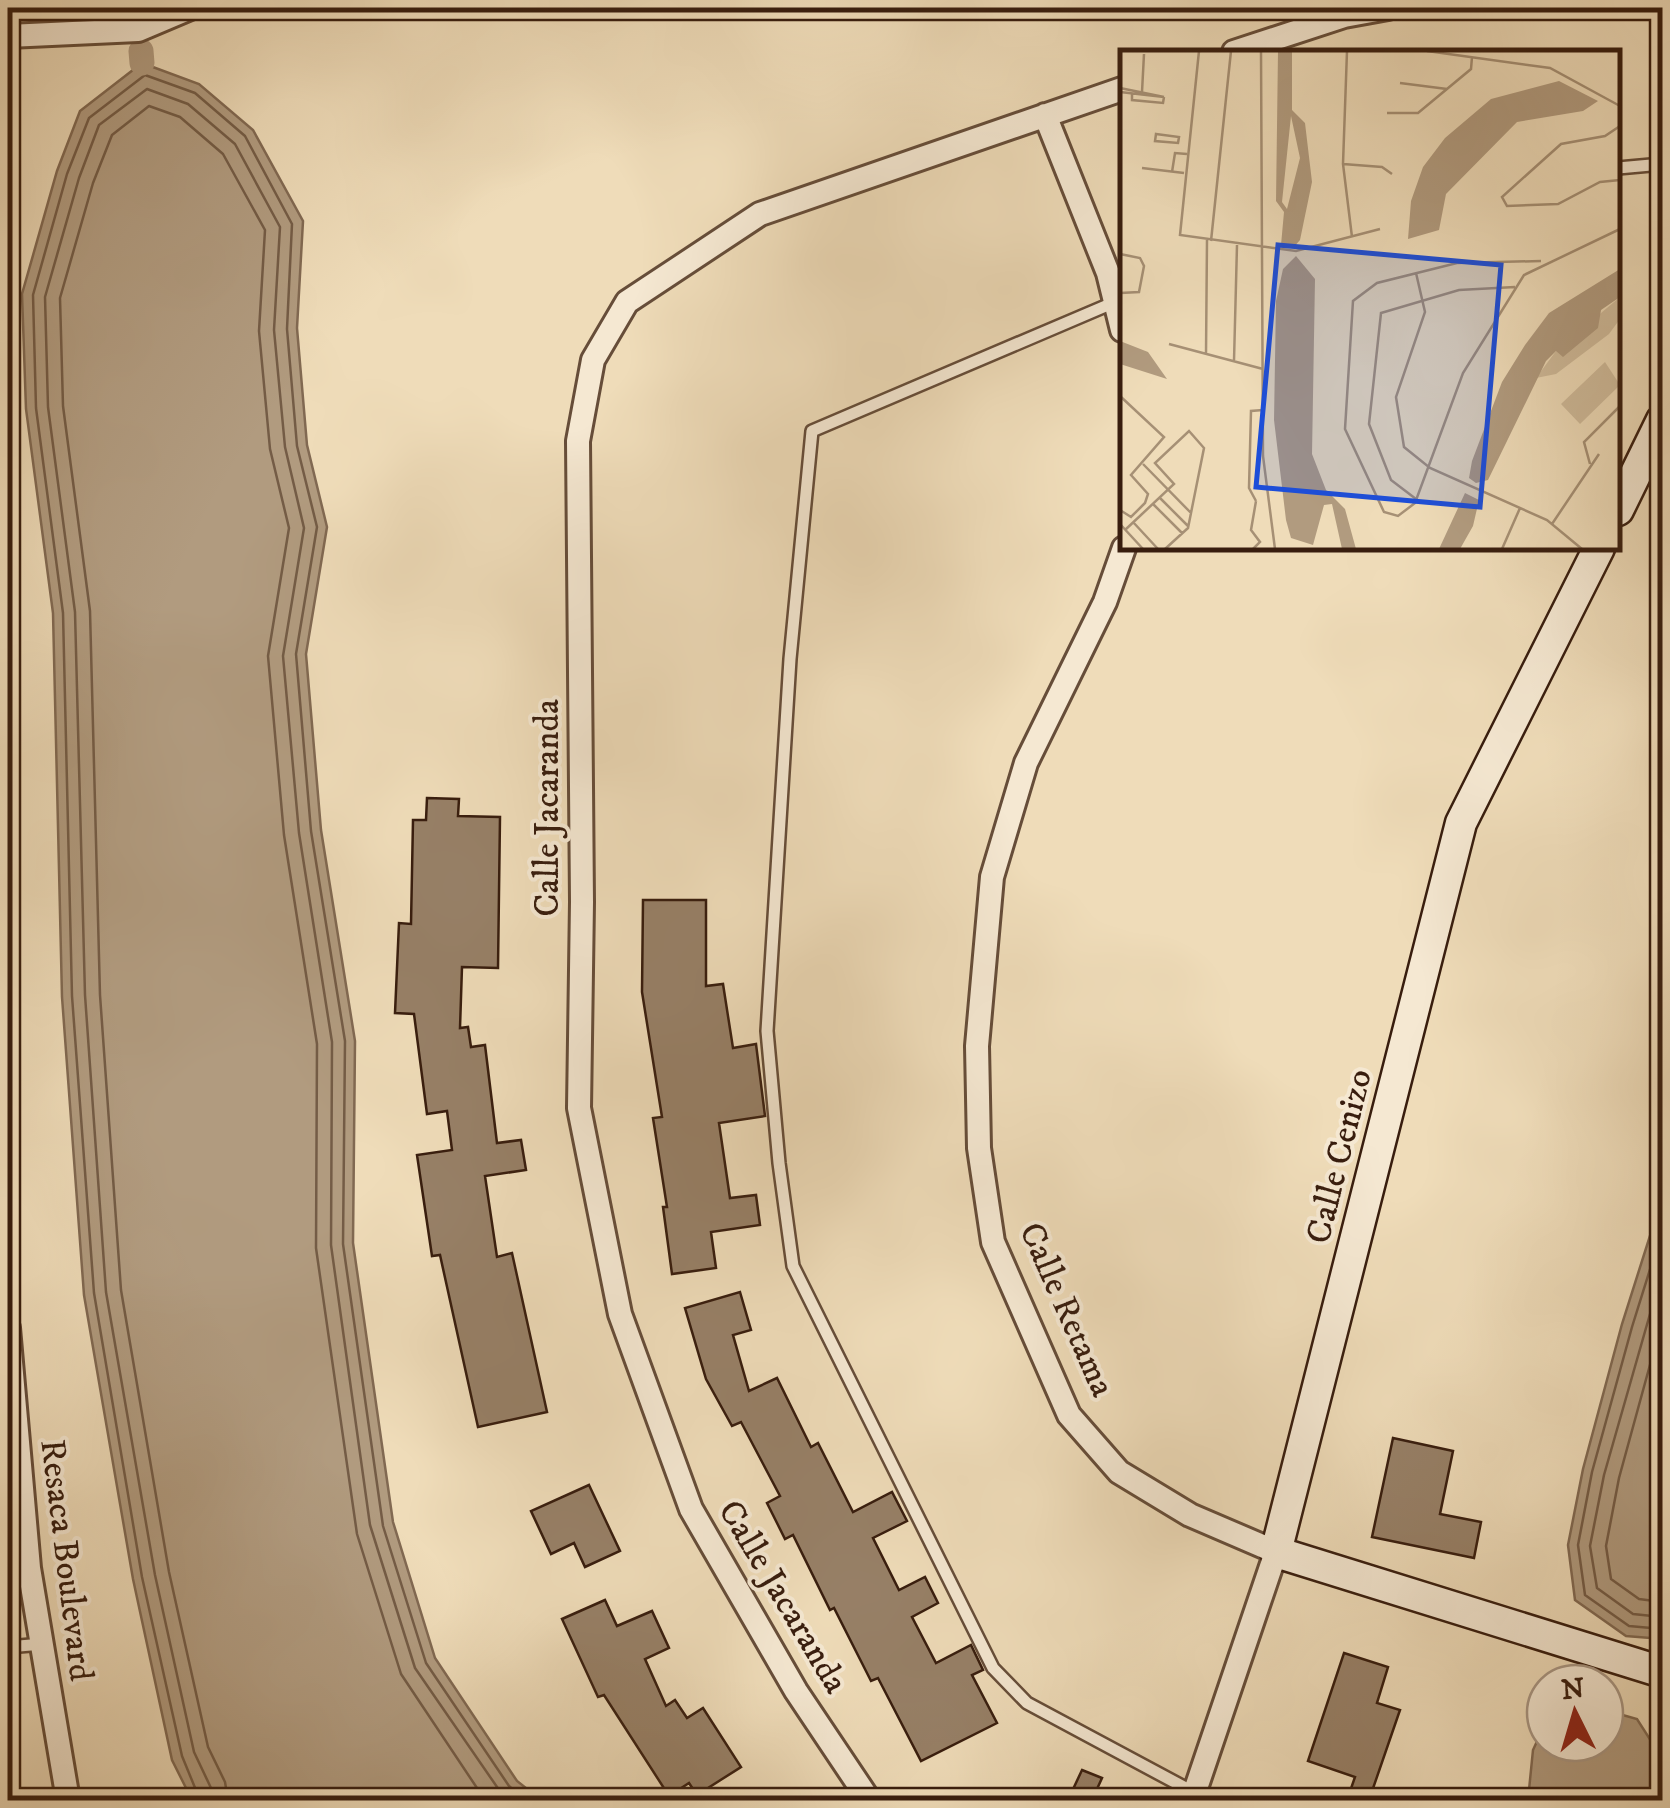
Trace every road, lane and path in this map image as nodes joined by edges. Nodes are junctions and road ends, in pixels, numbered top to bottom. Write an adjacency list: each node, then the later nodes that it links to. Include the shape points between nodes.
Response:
1 (190, 8): 3 (street, via 138,30)
2 (1388, 8): 4 (street)
3 (8, 36)
4 (1240, 50)
5 (1120, 91): 6 (street, Calle Jacaranda)
6 (1045, 115): 9 (street); 22 (street, Calle Jacaranda, via 760,214 627,302 594,360 578,441 579,1108 620,1314 690,1509 796,1691)
7 (1662, 164): 8 (lane)
8 (1620, 168)
9 (1119, 300): 20 (lane, via 812,431 767,1031 793,1266 993,1668 1026,1704)
10 (1662, 420): 11 (street)
11 (1620, 506)
12 (1123, 550): 16 (street, Calle Retama, via 1105,602 1026,762 992,877 977,1046 979,1148 992,1242 1069,1414 1119,1472 1190,1515)
13 (1598, 550): 16 (street, Calle Cenizo, via 1461,822)
14 (8, 1328): 15 (street, Resaca Boulevard)
15 (12, 1420): 17 (street, Resaca Boulevard)
16 (1276, 1552): 19 (street, Calle Retama); 20 (street, Calle Cenizo)
17 (42, 1644): 18 (lane); 21 (street, Resaca Boulevard)
18 (8, 1647)
19 (1662, 1672)
20 (1193, 1797)
21 (68, 1800)
22 (869, 1800)

